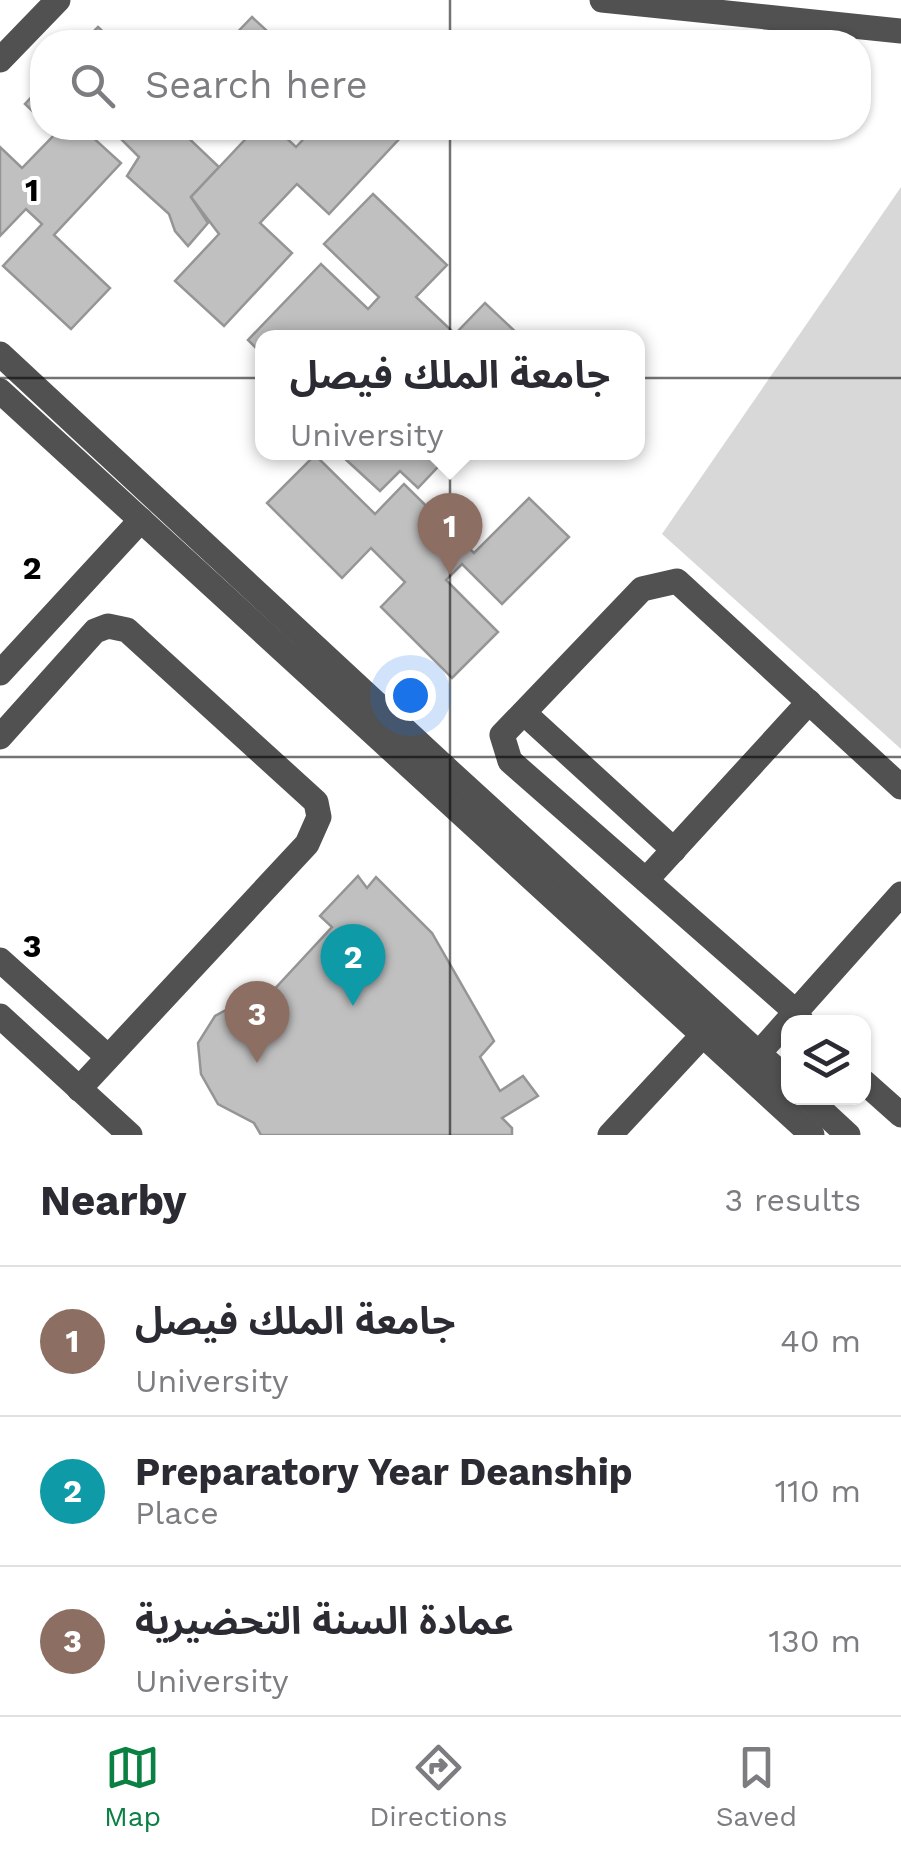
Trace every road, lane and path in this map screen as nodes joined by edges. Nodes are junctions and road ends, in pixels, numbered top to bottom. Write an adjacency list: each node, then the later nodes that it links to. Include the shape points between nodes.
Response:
1 (58, 0): 4 (street)
2 (602, 0): 3 (street)
3 (901, 32)
4 (0, 60)
5 (0, 354): 22 (street)
6 (0, 391): 7 (street)
7 (141, 520): 8 (street); 21 (street)
8 (0, 673)
9 (809, 702): 10 (street, via 677,581 642,589); 12 (street); 13 (street)
10 (524, 713): 13 (street); 14 (street, via 502,735 510,761)
11 (0, 737): 23 (street, via 95,631 108,626 127,630 316,802 320,817 307,844)
12 (901, 787)
13 (674, 850): 14 (street)
14 (646, 880): 17 (street)
15 (901, 894): 18 (street)
16 (0, 960): 23 (street)
17 (797, 1015)
18 (801, 1015)
19 (0, 1016): 25 (street)
20 (781, 1034): 22 (street)
21 (702, 1036): 30 (street); 31 (street)
22 (760, 1053): 24 (street)
23 (108, 1057): 25 (street)
24 (781, 1073)
25 (79, 1088): 29 (street)
26 (871, 1088): 28 (street)
27 (816, 1105): 32 (street)
28 (901, 1116)
29 (130, 1135)
30 (610, 1135)
31 (812, 1135)
32 (848, 1135)

